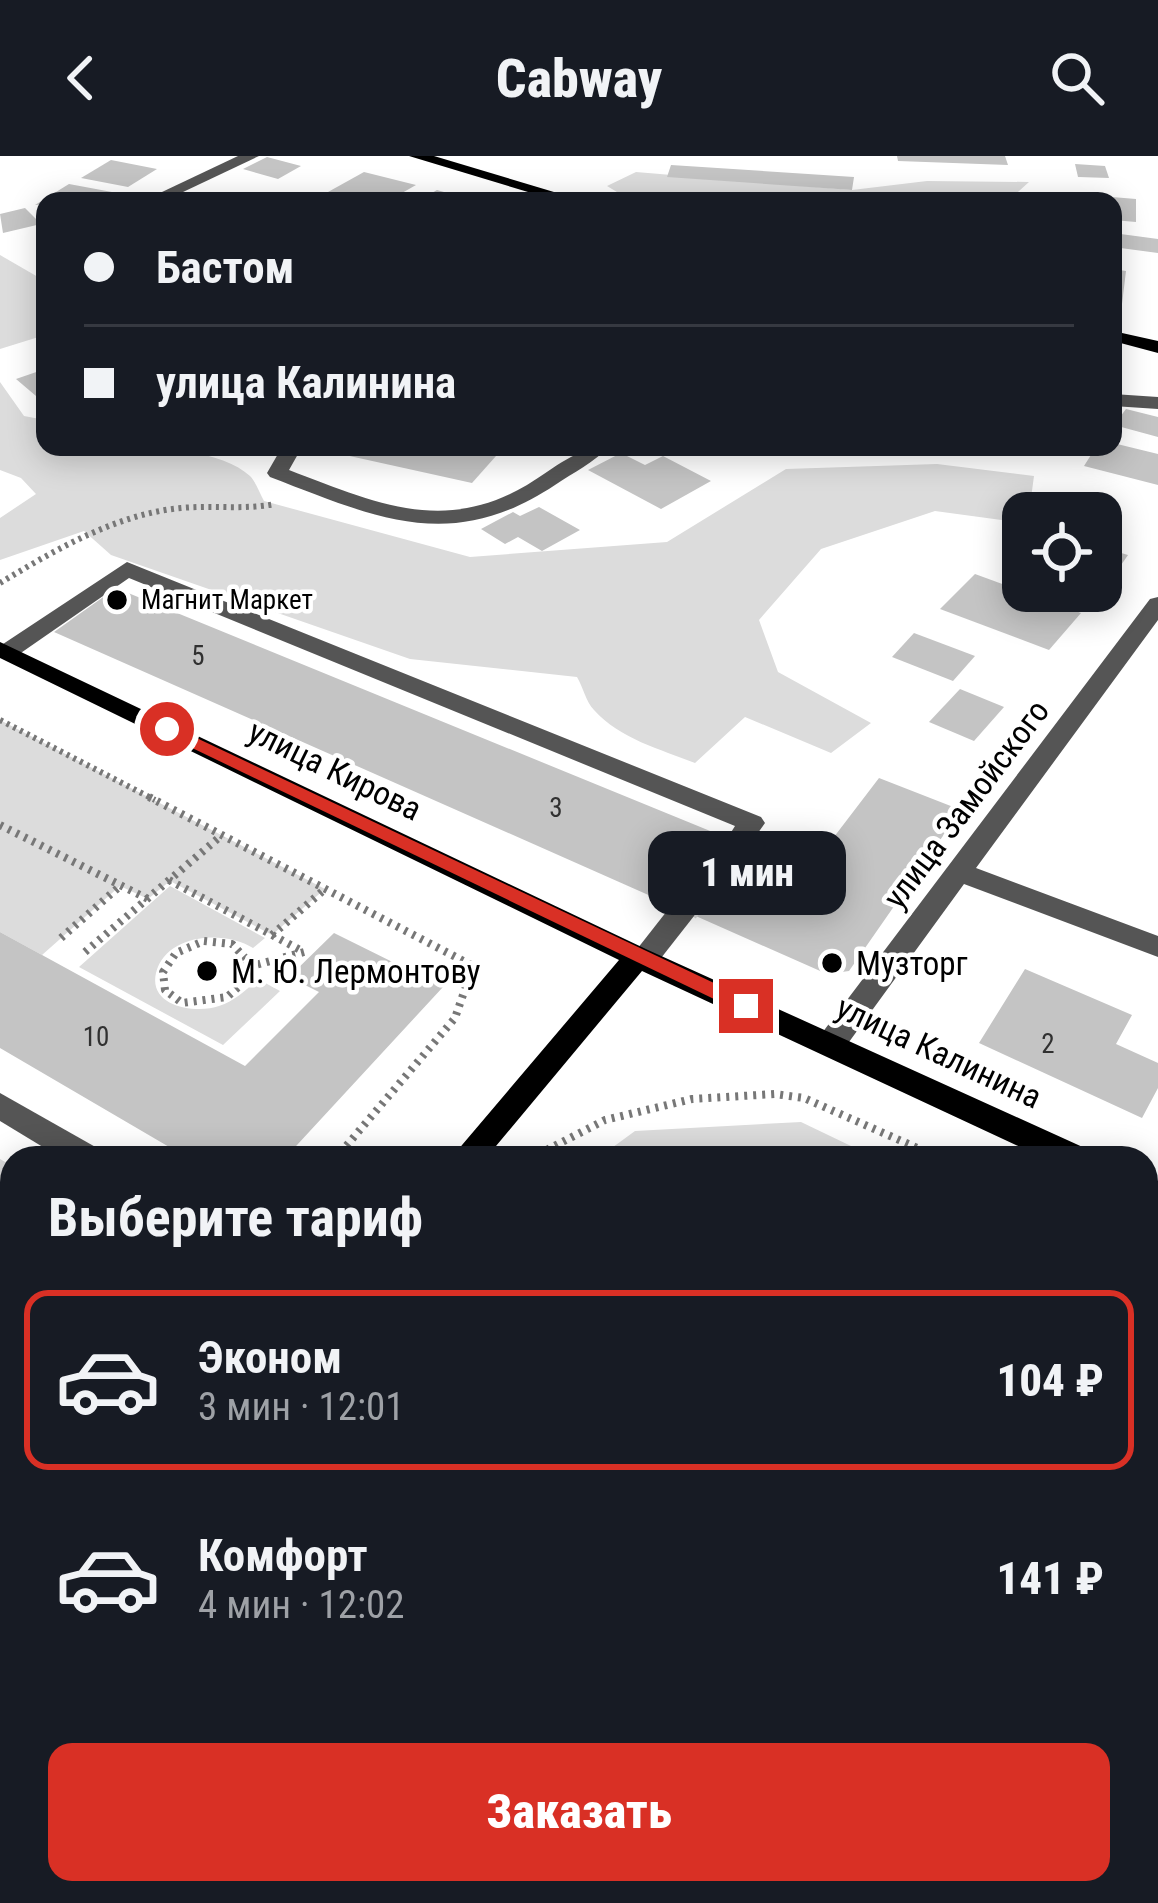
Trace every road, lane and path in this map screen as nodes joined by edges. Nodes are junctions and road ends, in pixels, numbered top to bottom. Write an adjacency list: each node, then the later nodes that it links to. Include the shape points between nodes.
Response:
1 (250, 156): 3 (street)
2 (417, 156): 4 (main road)
3 (171, 192)
4 (544, 192)
5 (1122, 338): 6 (main road)
6 (1158, 347)
7 (1122, 401): 8 (street)
8 (1158, 403)
9 (287, 456): 11 (street, via 277,473)
10 (584, 456): 11 (street, via 470,518 448,520)
11 (323, 490): 12 (path, via 242,512 177,508 110,526)
12 (0, 583)
13 (1158, 604): 19 (street, улица Замойского)
14 (4, 650): 18 (street, via 127,569 752,823); 29 (main road, улица Кирова)
15 (0, 720): 17 (path)
16 (0, 825): 21 (path)
17 (222, 836): 20 (path); 22 (path)
18 (737, 842)
19 (961, 872): 27 (street); 31 (street, улица Замойского)
20 (169, 880): 23 (path); 25 (path)
21 (120, 886): 23 (path); 26 (path)
22 (325, 889): 25 (path); 34 (path, via 473,966 455,1018)
23 (148, 899): 28 (path)
24 (684, 910): 29 (street)
25 (272, 935): 30 (path, via 304,952)
26 (61, 938)
27 (1158, 947)
28 (85, 952)
29 (641, 958): 31 (main road, улица Калинина); 35 (main road)
30 (248, 967): 30 (path, via 232,944 204,941 176,952 161,981 182,1003 207,1004 236,993)
31 (830, 1045): 38 (main road, улица Калинина)
32 (0, 1106): 33 (street)
33 (68, 1146)
34 (346, 1146)
35 (476, 1146)
36 (554, 1146): 37 (path, via 605,1120 692,1099 775,1094 804,1098)
37 (913, 1146)
38 (1050, 1146)

